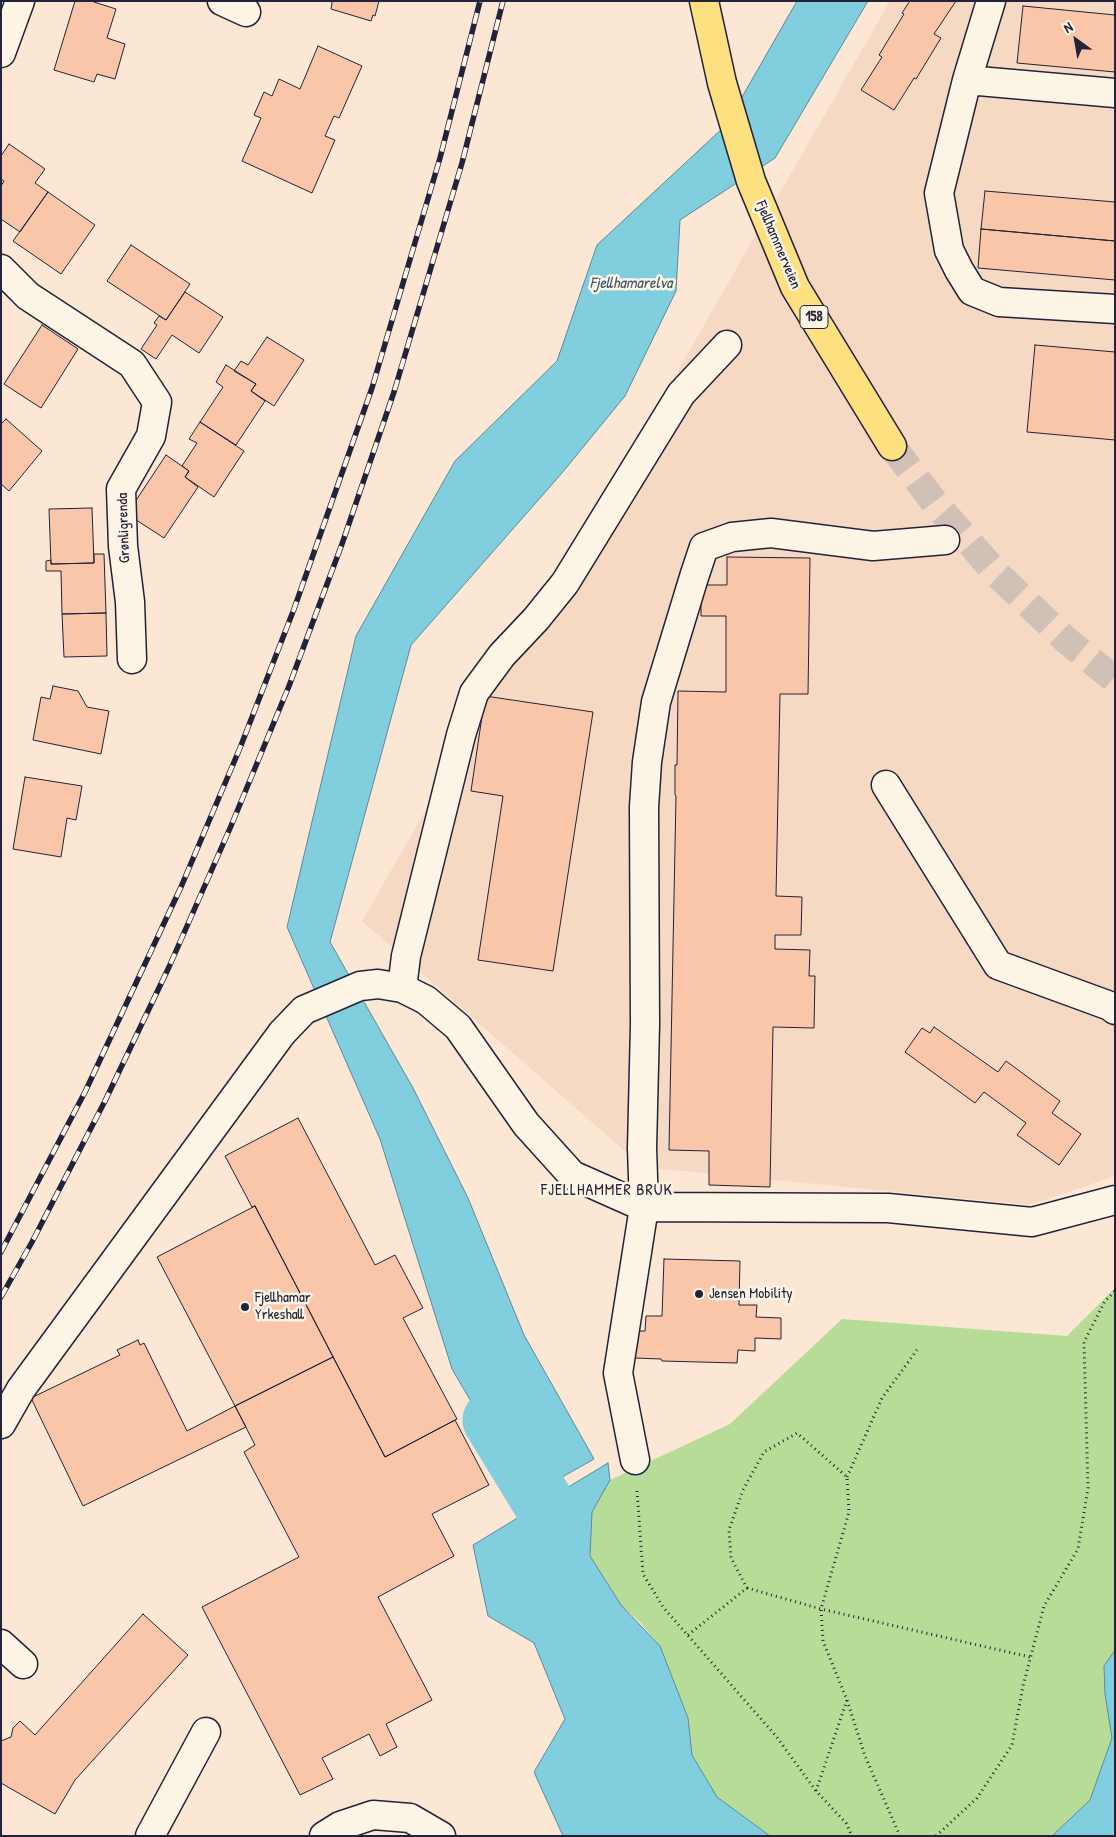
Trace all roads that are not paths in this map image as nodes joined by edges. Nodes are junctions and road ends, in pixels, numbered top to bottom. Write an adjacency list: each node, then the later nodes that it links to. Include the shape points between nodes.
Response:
1 (20, 1): 6 (street)
2 (222, 1): 5 (street)
3 (704, 1): 12 (main road, Fjellhammerveien / 158, via 722,83 751,181 795,286)
4 (991, 1): 7 (street)
5 (246, 12)
6 (1, 52)
7 (967, 80): 8 (street); 10 (street, via 939,193 949,250 972,292 999,302)
8 (1115, 93)
9 (1, 269): 14 (street, Grønligrenda, via 28,296 132,364 157,402 151,436 121,489)
10 (1115, 309)
11 (727, 345): 16 (street, via 681,394 565,583 502,655 474,693 406,956)
12 (892, 446)
13 (945, 540): 19 (street, via 873,546 770,533 732,537 704,547 656,702 646,762)
14 (132, 659)
15 (886, 785): 17 (street, via 998,965)
16 (402, 988): 19 (street, via 426,1000 458,1027 526,1124 572,1176); 20 (street, via 378,984 360,986 304,1010 282,1033 22,1389)
17 (1115, 1010)
18 (1115, 1200): 19 (street, via 1032,1222 888,1208)
19 (644, 1207): 21 (street, via 618,1373)
20 (1, 1424)
21 (635, 1460)
22 (1, 1644): 23 (street)
23 (23, 1664)
24 (206, 1732): 25 (street)
25 (150, 1836)
26 (324, 1836): 27 (street, via 340,1826 373,1814 410,1818)
27 (441, 1836)

